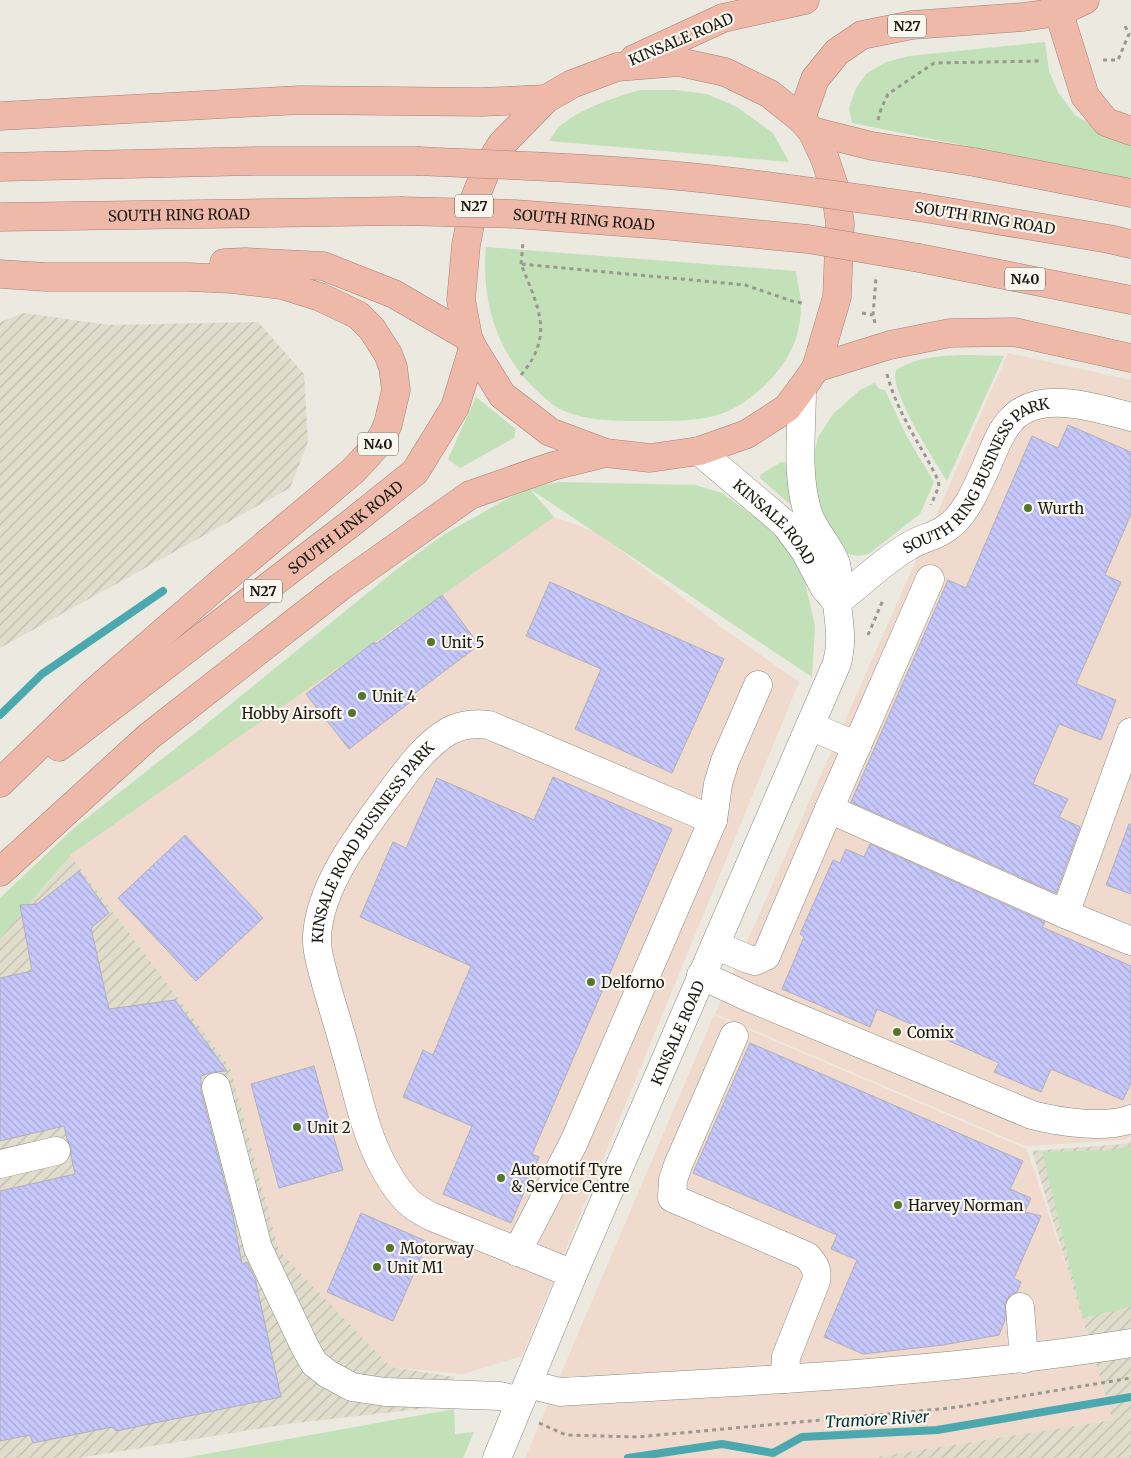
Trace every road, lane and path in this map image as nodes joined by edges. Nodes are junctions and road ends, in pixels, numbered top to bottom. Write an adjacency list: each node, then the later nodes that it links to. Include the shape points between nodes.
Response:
1 (760, 0): 5 (street)
2 (805, 0): 5 (highway, KINSALE ROAD / N27)
3 (1085, 0): 4 (highway, N27)
4 (1057, 6): 12 (highway, N27, via 1023,17 912,25 862,35 836,52 815,79); 14 (highway, via 1085,96 1106,122)
5 (723, 18): 9 (highway, KINSALE ROAD / N27)
6 (1125, 26): 7 (path, via 1128,34 1118,60)
7 (1101, 60)
8 (1040, 61): 13 (path, via 934,63 888,94)
9 (617, 67): 10 (highway, N27); 12 (highway, N27, via 680,62 725,72 770,94)
10 (546, 98): 11 (highway, via 482,102 300,100); 24 (highway, N27, via 501,145 475,198 466,245 461,300)
11 (0, 116)
12 (806, 125): 16 (highway, via 872,146); 28 (highway, N27, via 825,159 835,189 840,223 837,297)
13 (877, 126)
14 (1131, 132)
15 (0, 167): 18 (highway, SOUTH RING ROAD, bridge, via 417,161 555,167 805,190)
16 (1131, 193)
17 (0, 217): 20 (highway, SOUTH RING ROAD / N40, bridge, via 400,211 515,214 808,239)
18 (1131, 244)
19 (0, 273): 24 (highway, via 245,262 323,266 394,294); 39 (highway, N40, via 46,277 188,277 282,285 320,297 358,316 372,329 388,354 396,390 384,433 353,471 93,693)
20 (1131, 300)
21 (802, 303): 26 (path, via 745,285 521,264 541,321 538,346)
22 (873, 310): 23 (path, via 873,315)
23 (862, 313)
24 (471, 342): 31 (highway, N27, via 502,395 510,402 550,432); 40 (highway, SOUTH LINK ROAD / N27, via 456,407 415,472)
25 (1131, 358): 28 (highway, via 1014,332 950,333 890,346)
26 (526, 369)
27 (887, 374): 32 (path, via 900,408 939,486)
28 (809, 378): 30 (highway, N27, via 787,408 748,434); 34 (street, KINSALE ROAD, via 802,482 810,517 837,565)
29 (1131, 417): 32 (street, SOUTH RING BUSINESS PARK, via 1059,403 1032,405 1020,410 1007,426 957,519 947,529)
30 (699, 451): 31 (highway, N27, via 650,458); 34 (street, KINSALE ROAD, via 785,524)
31 (606, 453): 43 (highway, N27, via 554,466 470,495 340,587 148,737)
32 (909, 545): 34 (street, SOUTH RING BUSINESS PARK)
33 (930, 579): 38 (street)
34 (837, 602): 36 (street, KINSALE ROAD, via 841,648)
35 (758, 685): 42 (street, via 724,761)
36 (810, 726): 38 (street); 46 (street, KINSALE ROAD)
37 (1131, 732): 44 (street)
38 (857, 746): 41 (street)
39 (0, 783)
40 (0, 792)
41 (829, 809): 44 (street); 46 (street, via 766,956 755,961)
42 (713, 820): 53 (street, via 574,1142); 53 (street, KINSALE ROAD BUSINESS PARK, via 489,725 465,724 436,740 407,770 359,835 331,885 319,920 318,951 361,1108 382,1164 410,1203 430,1216)
43 (0, 872)
44 (1065, 914): 45 (street)
45 (1131, 941)
46 (715, 944): 47 (street, KINSALE ROAD)
47 (701, 975): 50 (street, via 748,998 1032,1115 1110,1124); 54 (street, KINSALE ROAD)
48 (734, 1036): 59 (street, via 678,1165 672,1198 807,1256 815,1264 816,1281 786,1357)
49 (216, 1087): 60 (street, via 258,1248 314,1363 352,1387 385,1392 500,1396)
50 (1131, 1119)
51 (56, 1151): 52 (street)
52 (0, 1164)
53 (517, 1252): 54 (street, KINSALE ROAD BUSINESS PARK)
54 (573, 1274): 60 (street, KINSALE ROAD)
55 (1020, 1307): 57 (street)
56 (1131, 1343): 57 (street)
57 (1024, 1359): 59 (street)
58 (1131, 1378): 60 (path, via 951,1408 637,1437 566,1435)
59 (785, 1380): 60 (street, via 560,1392)
60 (525, 1405): 61 (street, KINSALE ROAD)
61 (497, 1458)

